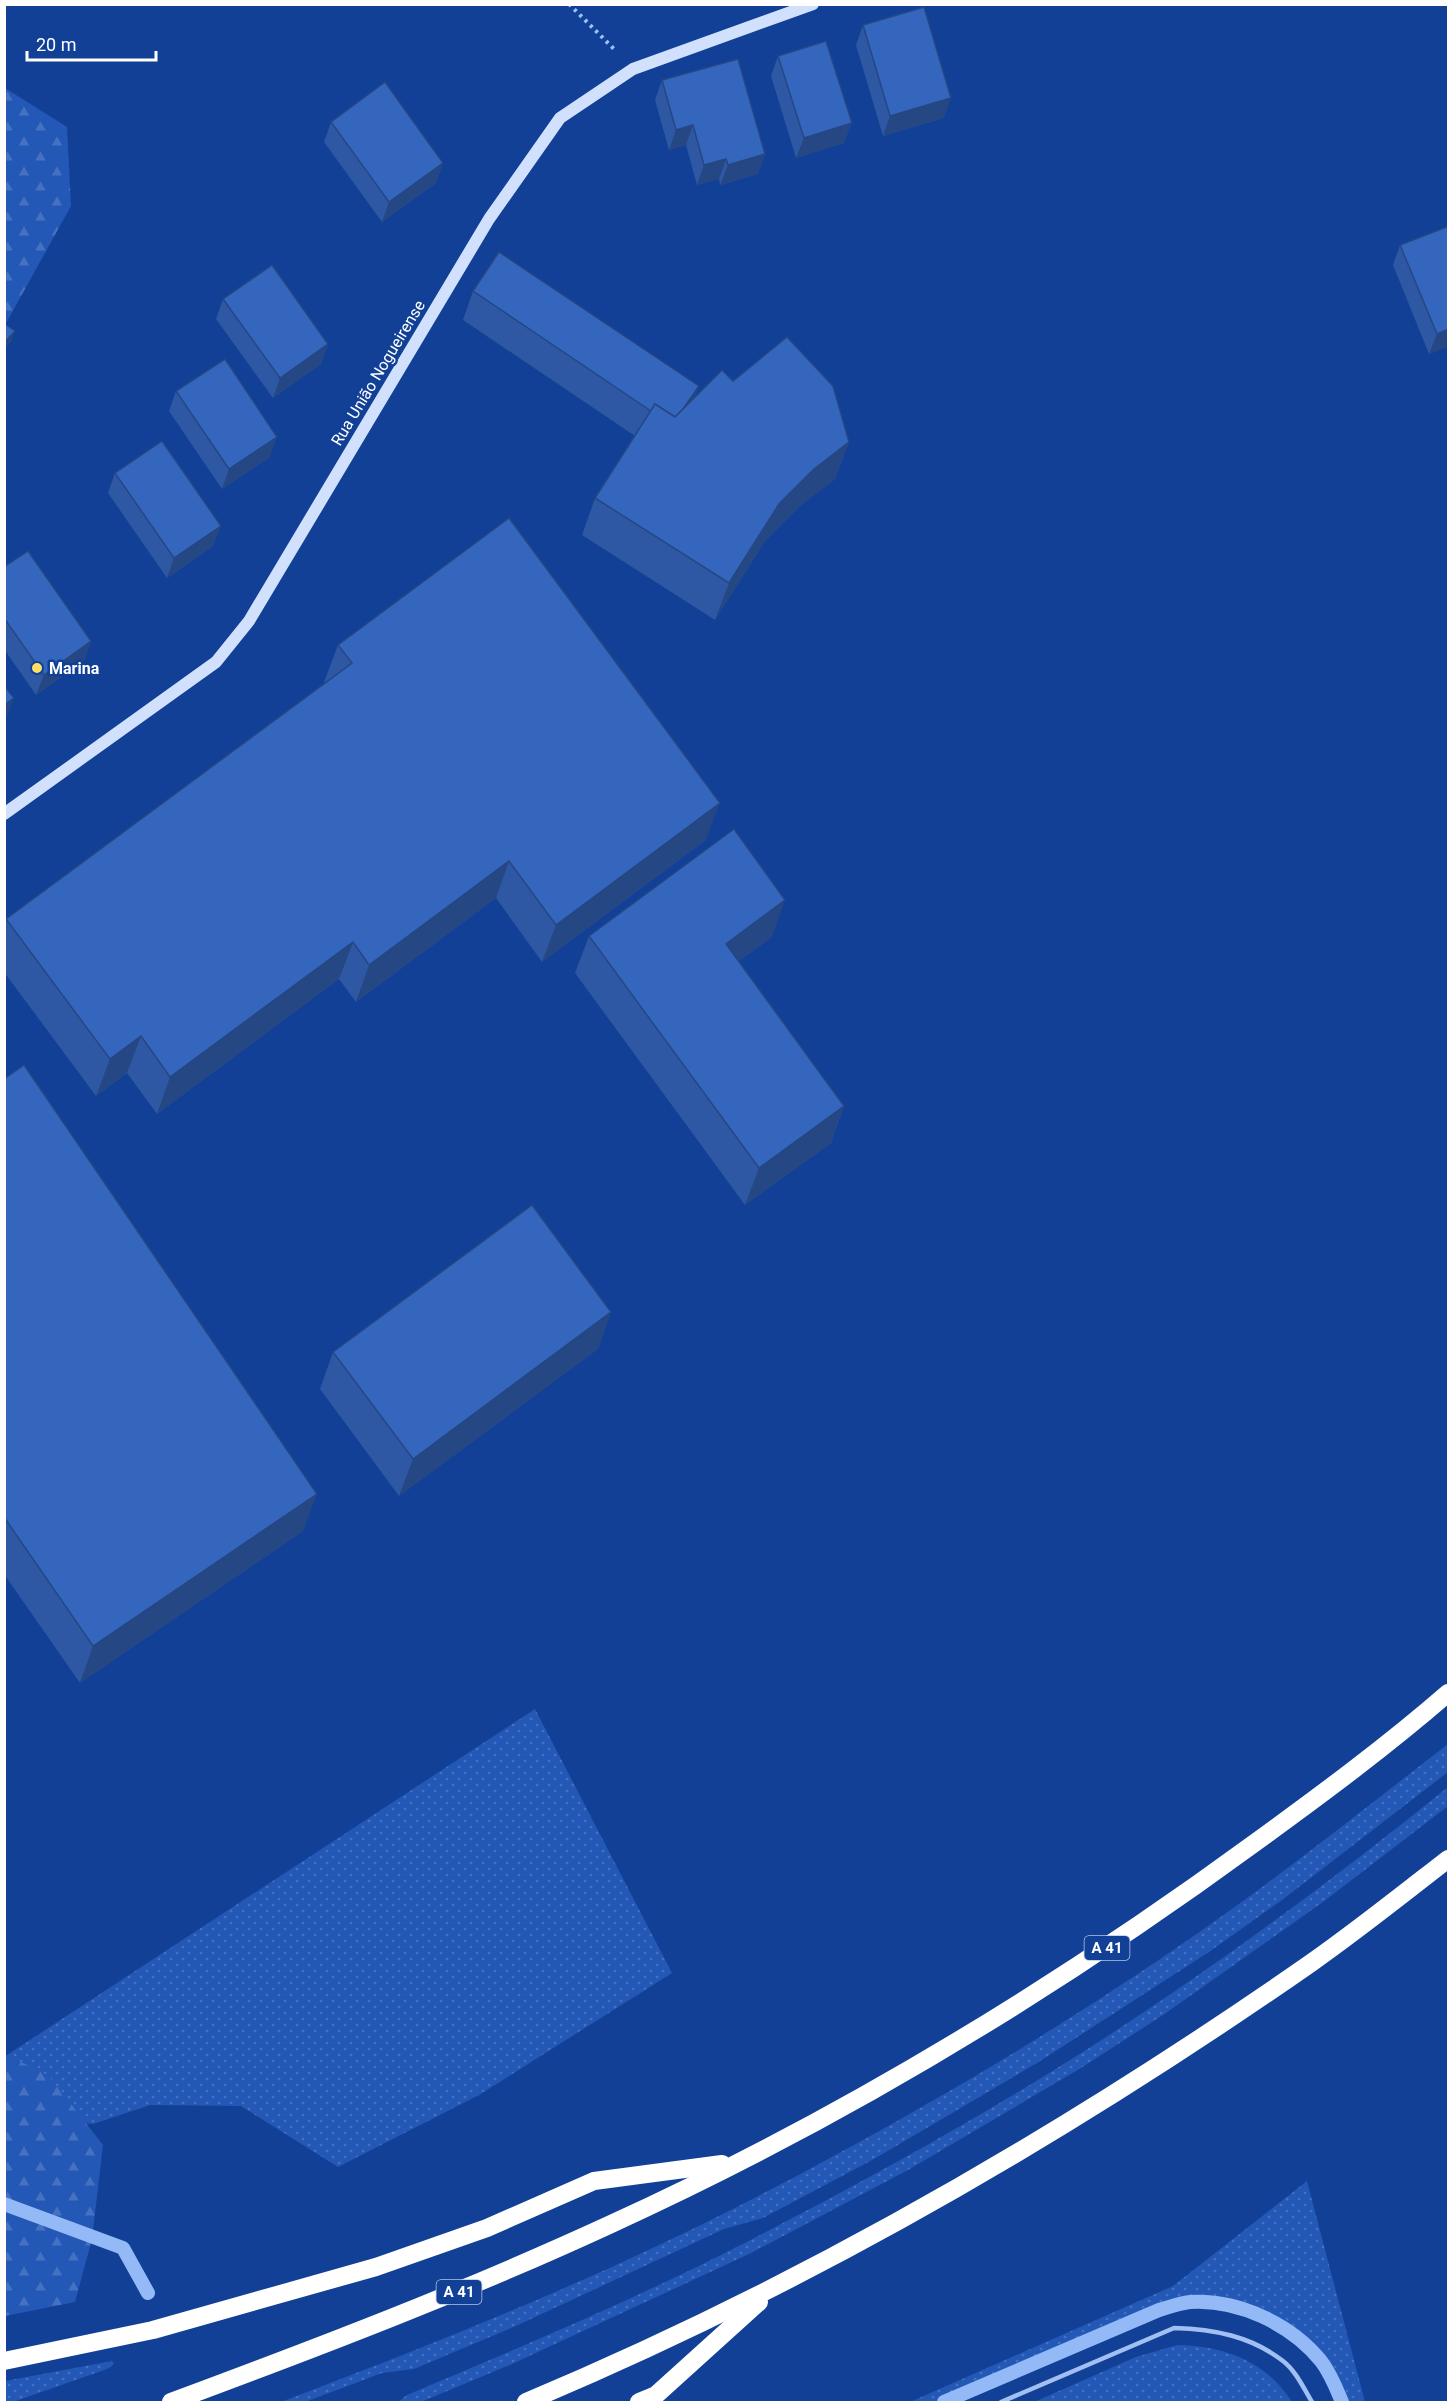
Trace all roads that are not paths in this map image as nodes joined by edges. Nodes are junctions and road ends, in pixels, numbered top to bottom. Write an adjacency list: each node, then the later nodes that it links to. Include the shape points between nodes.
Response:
1 (813, 4): 2 (street, Rua União Nogueirense, via 633,69 560,118 489,219 249,621 216,662)
2 (4, 814)
3 (1449, 1693): 5 (highway, A 41, via 1327,1790 1102,1951 863,2095)
4 (1449, 1859): 6 (highway, via 1313,1962 1066,2125 931,2204)
5 (738, 2162): 7 (highway, via 594,2181 487,2228 376,2267 153,2330); 8 (highway, A 41, via 613,2224 439,2300)
6 (776, 2287): 9 (highway); 10 (highway, via 656,2395)
7 (4, 2361)
8 (171, 2403)
9 (525, 2403)
10 (639, 2403)
11 (1001, 2403): 12 (lane, via 1174,2328 1231,2334 1257,2346 1284,2362 1302,2383)
12 (1312, 2403)

